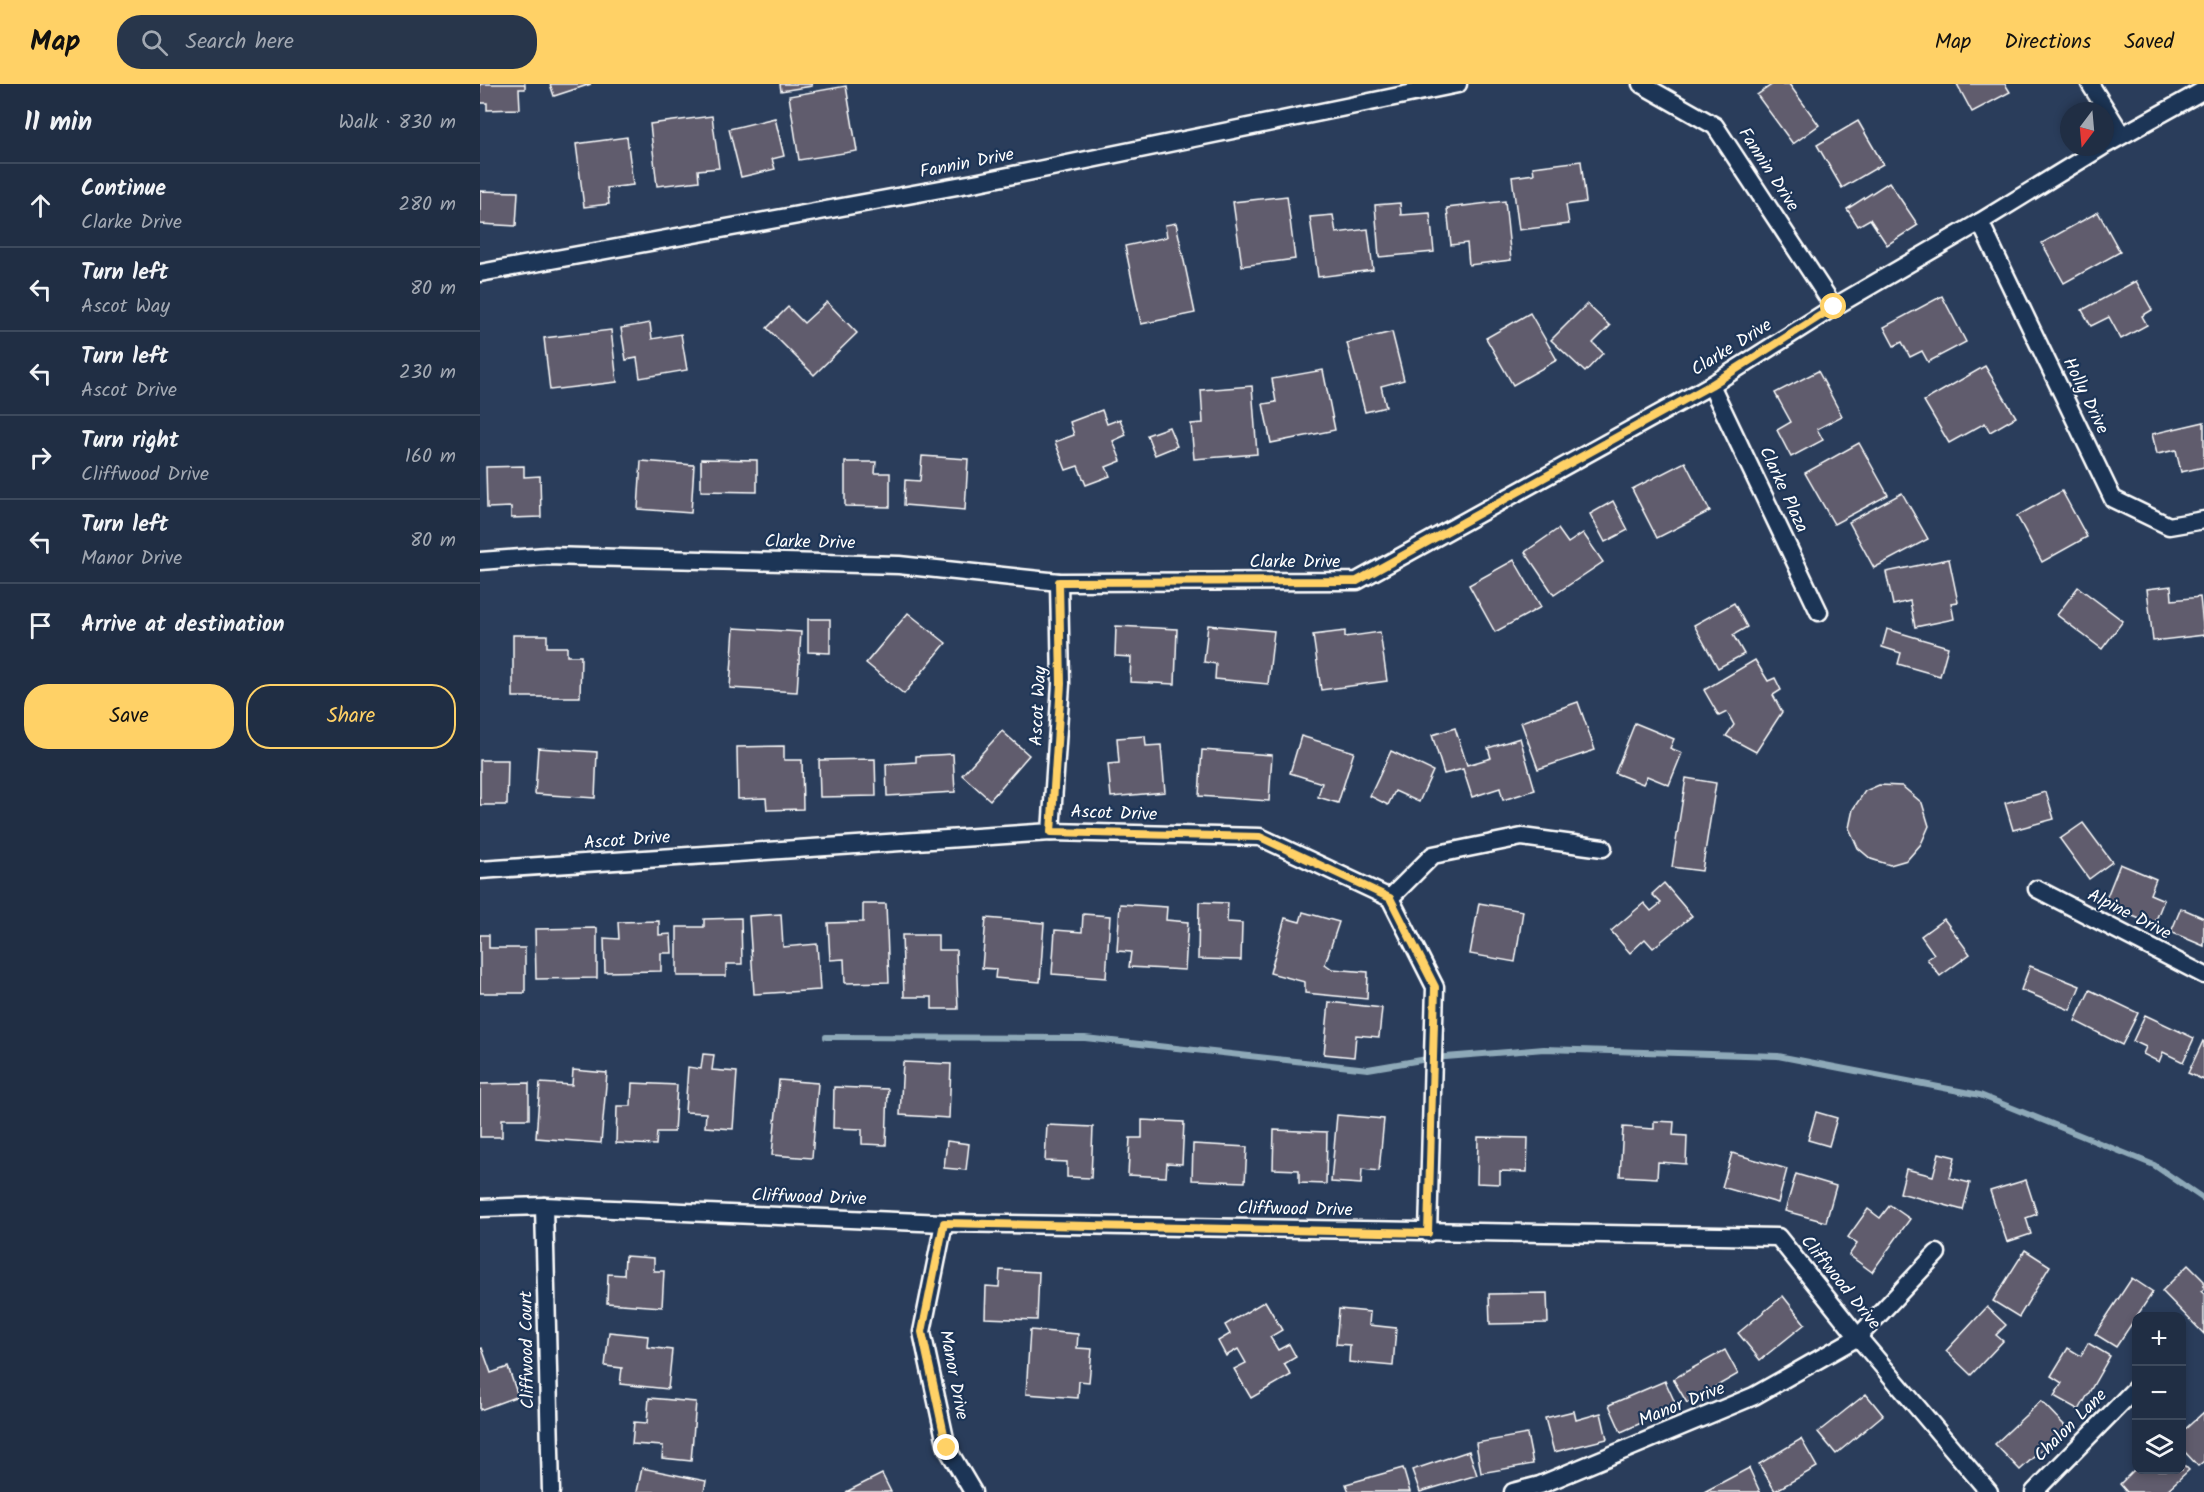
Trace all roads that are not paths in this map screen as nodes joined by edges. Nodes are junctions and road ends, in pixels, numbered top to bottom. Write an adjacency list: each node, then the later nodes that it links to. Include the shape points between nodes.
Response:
1 (1458, 84): 9 (street, Fannin Drive, via 979,182)
2 (1641, 84): 10 (street, Fannin Drive, via 1715,126)
3 (2090, 84): 5 (street)
4 (2204, 90): 5 (street, Clarke Drive)
5 (2122, 135): 6 (street, Clarke Drive)
6 (2114, 140)
7 (2087, 156): 8 (street, Clarke Drive)
8 (1980, 222): 10 (street, Clarke Drive); 12 (street, Holly Drive, via 2113,499 2169,526)
9 (480, 273)
10 (1834, 307): 11 (street, Clarke Drive)
11 (1711, 385): 14 (street, Clarke Drive, via 1357,581); 15 (street, Clarke Plaza)
12 (2204, 520)
13 (480, 561): 14 (street, Clarke Drive, via 546,556 899,565)
14 (1059, 582): 16 (street, Ascot Way, via 1061,684)
15 (1820, 612)
16 (1051, 832): 18 (street, Ascot Drive); 20 (street, Ascot Drive, via 1260,837)
17 (1603, 848): 20 (street, via 1522,837 1433,855)
18 (480, 870)
19 (2037, 889): 21 (street, Alpine Drive)
20 (1390, 898): 25 (street, via 1435,987)
21 (2204, 975)
22 (544, 1206): 23 (street, Cliffwood Drive); 24 (street, Cliffwood Drive); 29 (street, Cliffwood Court)
23 (480, 1208)
24 (944, 1223): 25 (street, Cliffwood Drive); 30 (street, Manor Drive, via 922,1332 947,1448)
25 (1428, 1233): 27 (street, Cliffwood Drive, via 1778,1237)
26 (1937, 1253): 27 (street, Manor Drive)
27 (1858, 1336): 31 (street, Manor Drive, via 1754,1396 1540,1485); 32 (street, Cliffwood Drive)
28 (2132, 1392): 33 (street, Chalon Lane)
29 (551, 1492)
30 (973, 1492)
31 (1513, 1492)
32 (1989, 1492)
33 (2034, 1492)

